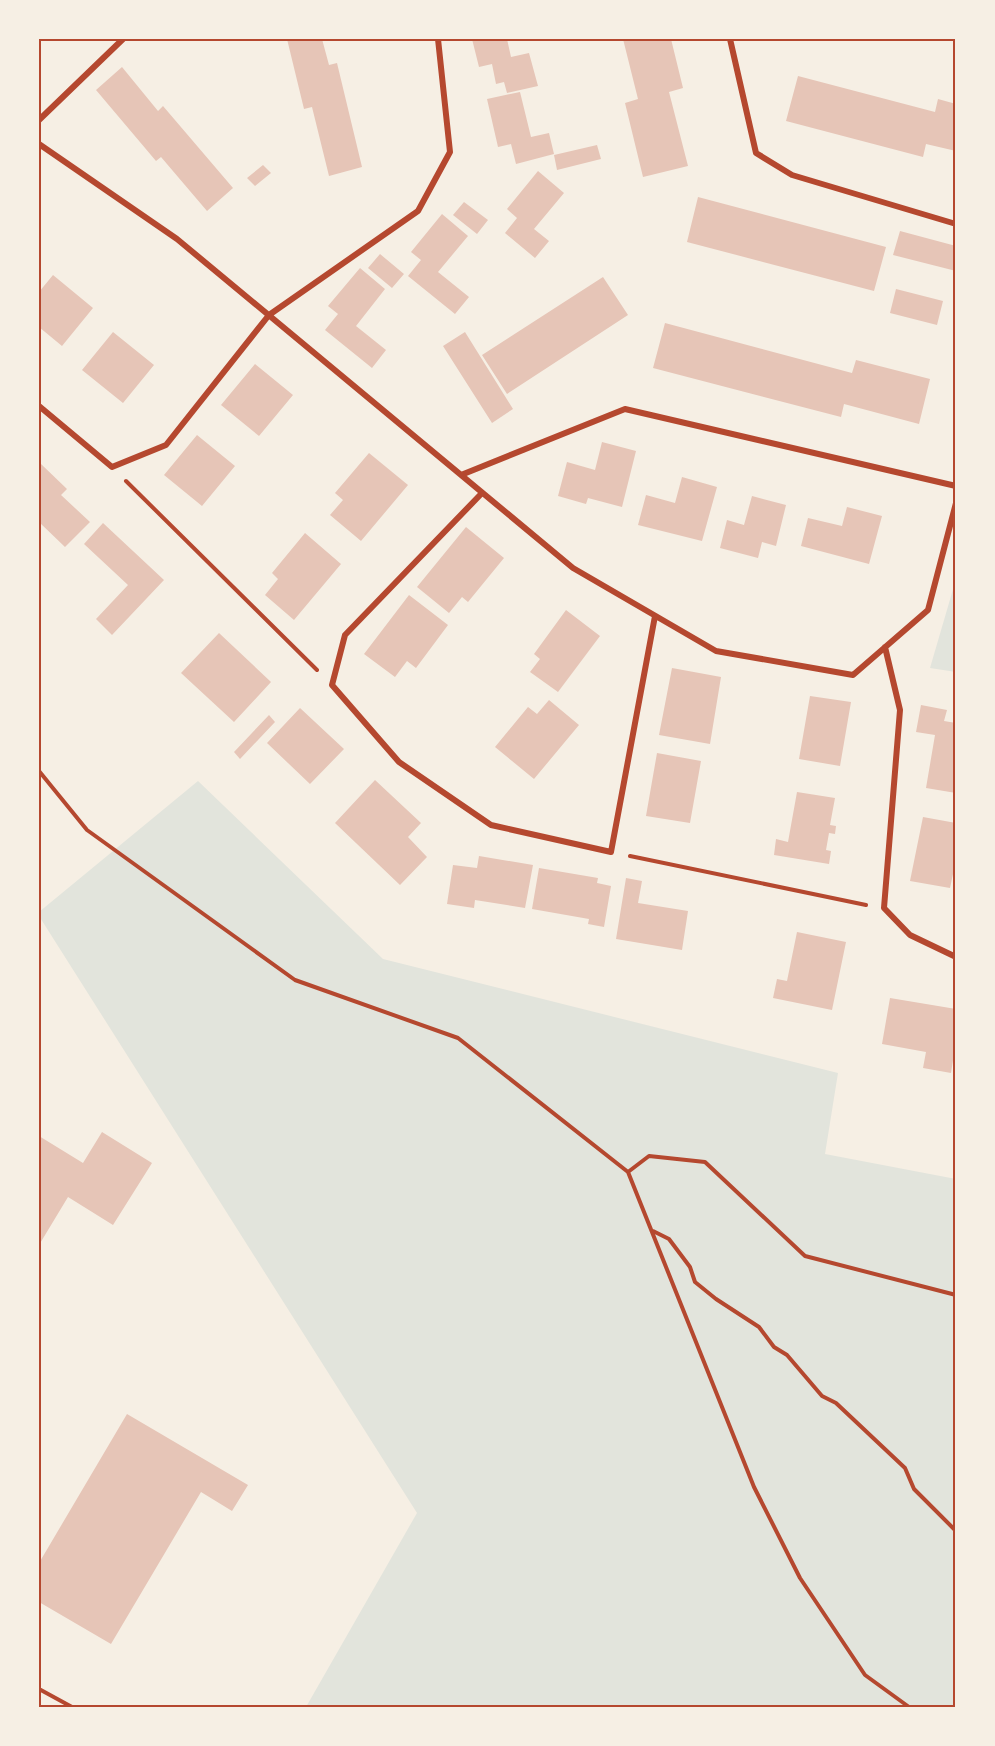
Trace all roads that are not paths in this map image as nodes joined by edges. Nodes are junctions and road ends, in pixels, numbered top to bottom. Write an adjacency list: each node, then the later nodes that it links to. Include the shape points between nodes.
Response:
1 (123, 39): 4 (street)
2 (438, 39): 7 (street, via 450,152 418,211)
3 (730, 39): 6 (street, via 756,153 792,175)
4 (39, 120)
5 (39, 144): 7 (street, via 177,239)
6 (956, 224)
7 (269, 315): 8 (street, via 166,445 112,467); 9 (street)
8 (39, 406)
9 (461, 475): 10 (street, via 625,409); 11 (street)
10 (956, 486)
11 (482, 493): 13 (street, via 573,568); 13 (street, via 345,635 332,685 399,762 491,825 611,852)
12 (956, 503): 14 (street, via 928,610)
13 (655, 616): 14 (street, via 716,651 853,675)
14 (885, 647): 15 (street, via 900,710 884,909 910,935)
15 (956, 957)

